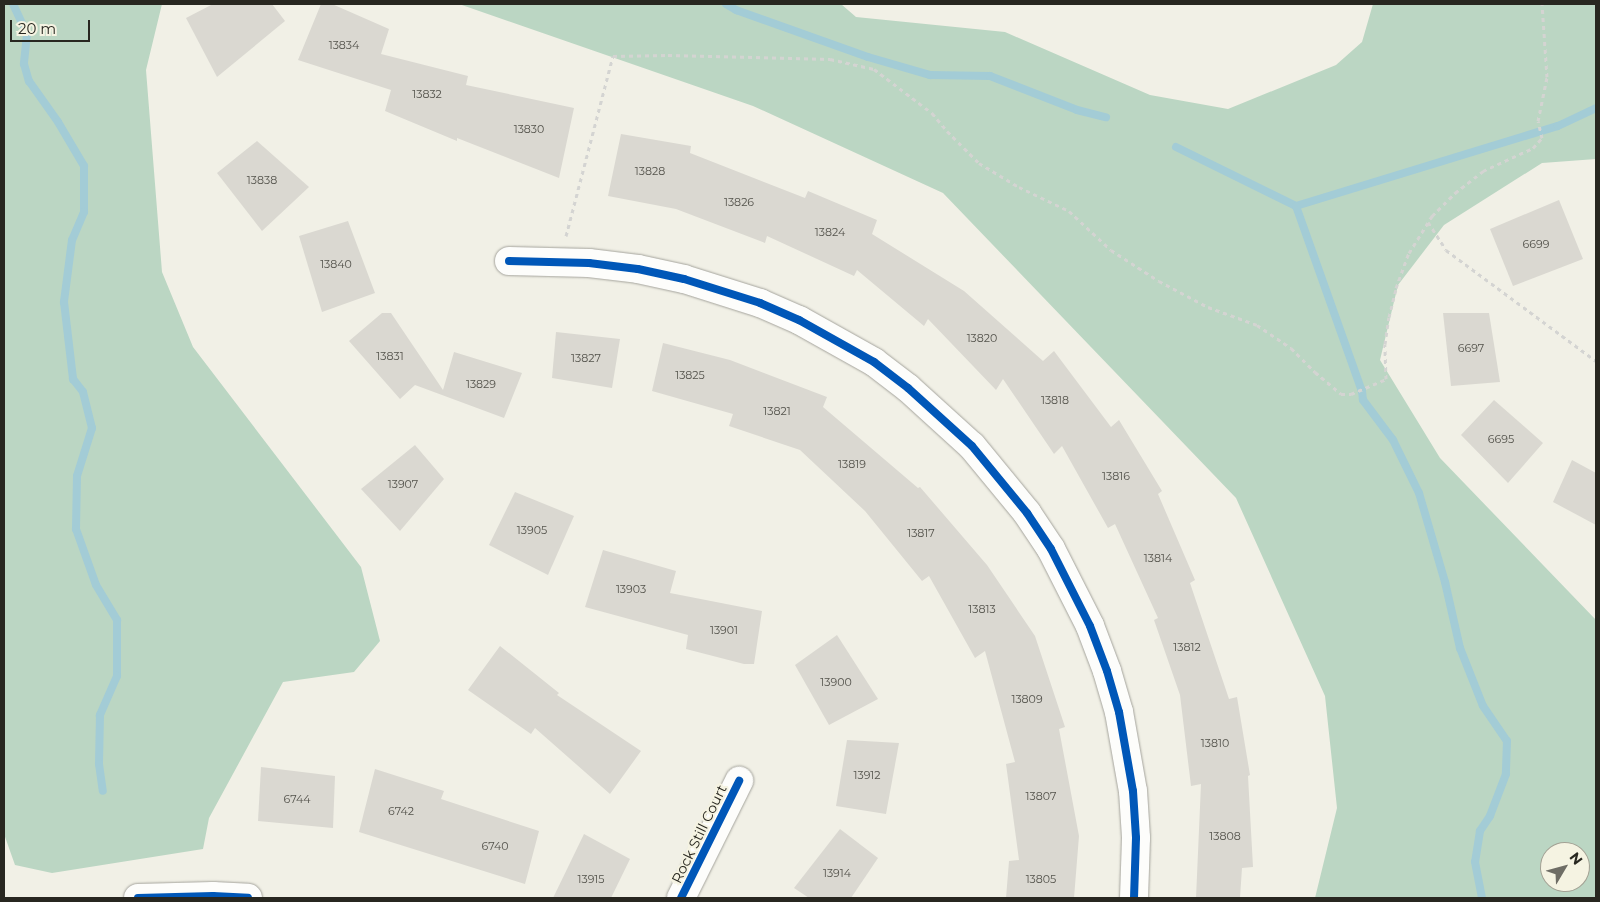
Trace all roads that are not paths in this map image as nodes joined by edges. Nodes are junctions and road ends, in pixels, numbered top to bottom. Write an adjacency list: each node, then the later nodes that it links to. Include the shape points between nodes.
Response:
1 (508, 261): 6 (street, via 638,269 684,278 760,302 874,362 972,446 1027,512 1051,549 1079,602 1106,671 1119,712 1133,791 1136,838)
2 (739, 781): 5 (street, Rock Still Court)
3 (138, 898): 4 (street)
4 (248, 898)
5 (681, 898)
6 (1134, 898)

